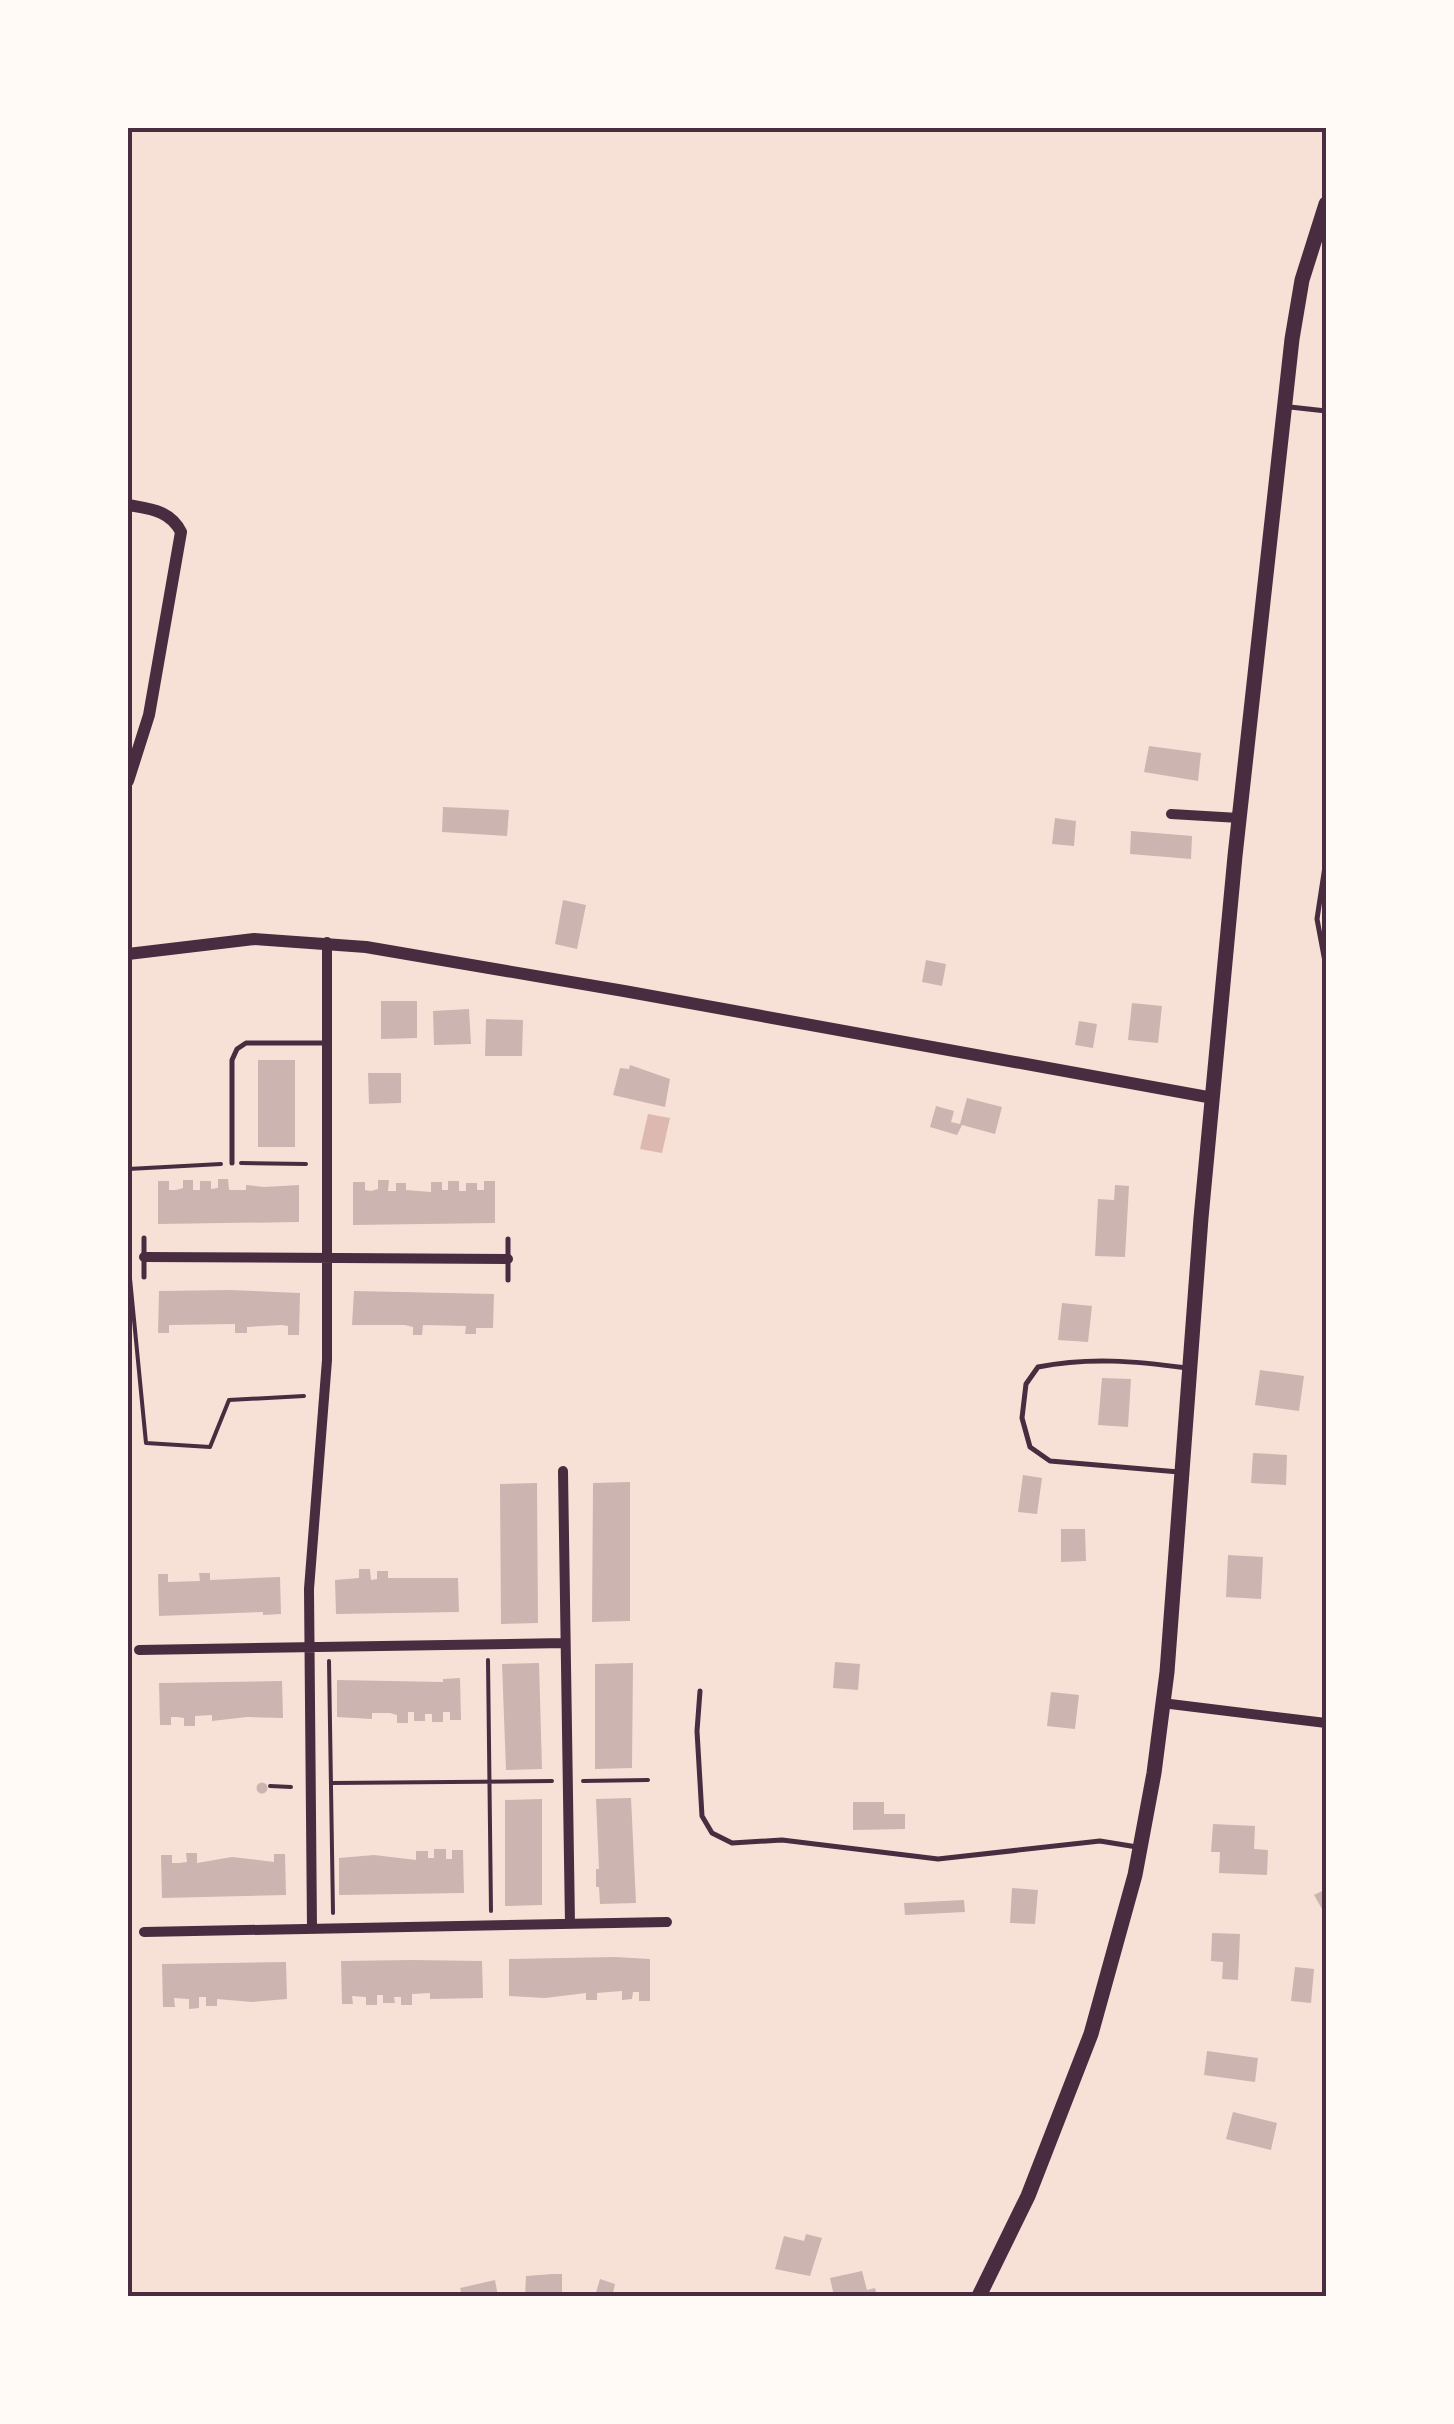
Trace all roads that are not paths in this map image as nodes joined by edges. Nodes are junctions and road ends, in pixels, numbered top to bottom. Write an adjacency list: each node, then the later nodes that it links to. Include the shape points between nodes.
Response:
1 (1326, 204): 2 (main road, via 1302,280)
2 (1286, 407): 3 (lane); 7 (main road)
3 (1326, 411)
4 (128, 504): 5 (street, via 166,514 181,532 149,715)
5 (128, 781)
6 (1171, 814): 7 (street)
7 (1239, 818): 14 (main road)
8 (1326, 860): 9 (lane)
9 (1323, 892): 12 (lane, via 1317,919)
10 (327, 942): 11 (street, via 240,940); 13 (street); 14 (street)
11 (128, 954)
12 (1326, 967)
13 (327, 1043): 15 (lane, via 246,1043 237,1049); 18 (street)
14 (1213, 1098): 23 (main road)
15 (232, 1163)
16 (144, 1238): 19 (lane)
17 (508, 1239): 20 (lane)
18 (328, 1257): 19 (street); 20 (street); 27 (street)
19 (144, 1258): 21 (lane)
20 (508, 1259): 22 (lane)
21 (144, 1277)
22 (508, 1280)
23 (1190, 1368): 25 (main road); 25 (lane, via 1112,1359 1038,1366 1026,1384 1022,1418 1030,1447 1050,1461)
24 (563, 1471): 26 (street)
25 (1182, 1472): 30 (main road)
26 (565, 1643): 27 (street); 34 (street)
27 (309, 1647): 28 (street); 35 (street)
28 (139, 1650)
29 (700, 1692): 32 (lane, via 702,1816 712,1834 732,1843 782,1840 938,1859 1100,1841)
30 (1162, 1703): 31 (street); 32 (main road)
31 (1326, 1723)
32 (1140, 1848): 37 (main road, via 1068,2099)
33 (667, 1922): 34 (street)
34 (570, 1924): 35 (street)
35 (312, 1928): 36 (street)
36 (144, 1932)
37 (979, 2296)

